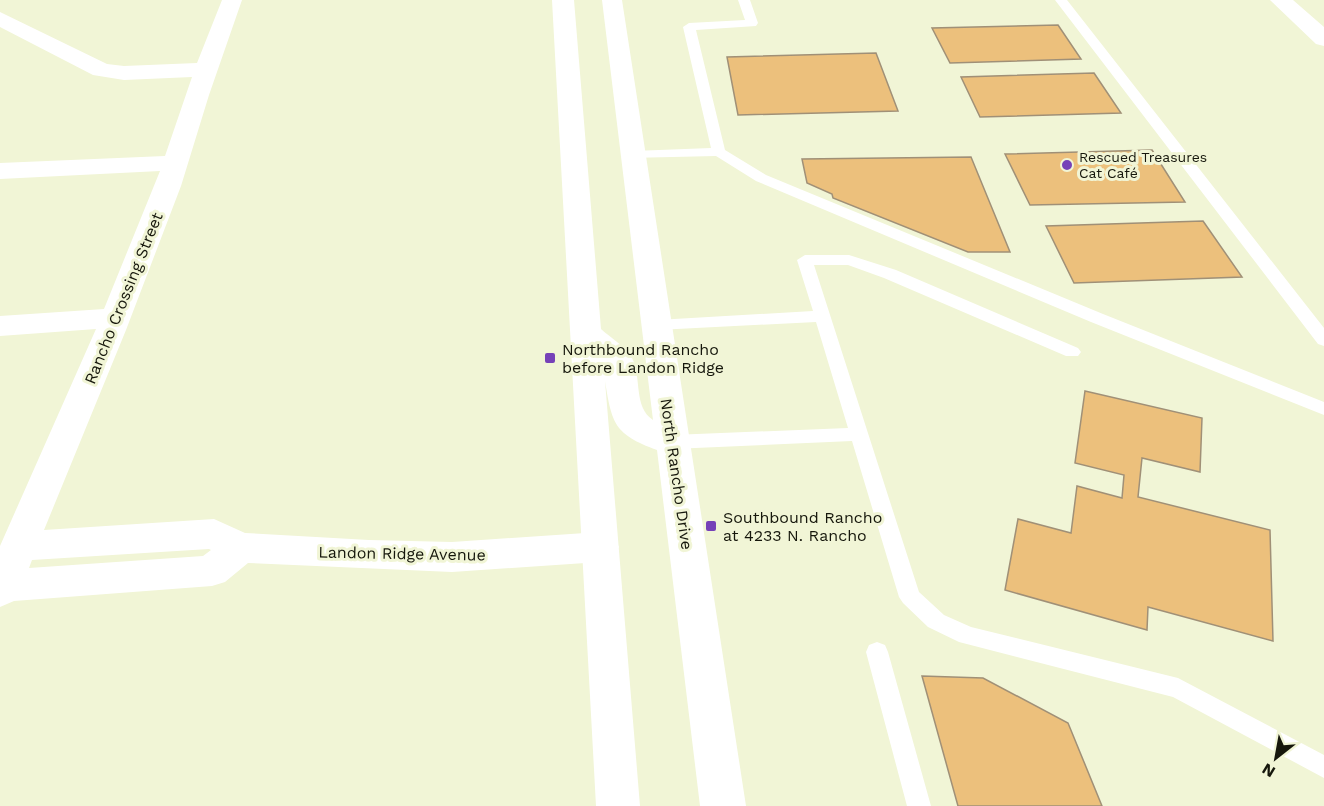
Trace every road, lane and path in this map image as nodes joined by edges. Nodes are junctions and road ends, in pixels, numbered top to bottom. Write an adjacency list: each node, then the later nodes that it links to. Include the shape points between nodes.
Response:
1 (232, 0): 8 (street, Rancho Crossing Street)
2 (744, 0): 9 (lane, via 752,23 689,27)
3 (1061, 0): 18 (lane)
4 (1281, 0): 7 (street)
5 (591, 10): 10 (street, North Rancho Drive); 17 (street, North Rancho Drive)
6 (0, 18): 8 (street, via 101,70)
7 (1323, 37)
8 (206, 70): 11 (street, Rancho Crossing Street)
9 (719, 152): 10 (lane); 20 (lane, via 761,178)
10 (633, 155): 15 (street, North Rancho Drive)
11 (176, 163): 12 (street); 14 (street, Rancho Crossing Street)
12 (0, 171)
13 (822, 316): 15 (lane); 19 (lane, via 805,260 849,260); 21 (lane)
14 (115, 318): 16 (street); 23 (street, Rancho Crossing Street)
15 (657, 325): 22 (street, North Rancho Drive)
16 (0, 326)
17 (585, 332): 22 (street, via 618,362 627,415 650,434); 24 (street, North Rancho Drive)
18 (1324, 340)
19 (1072, 352)
20 (1324, 409)
21 (860, 434): 22 (lane); 28 (lane, via 910,597 936,621 967,635 1178,688)
22 (672, 442): 30 (street, North Rancho Drive)
23 (19, 546): 25 (street, Landon Ridge Avenue, via 214,534); 26 (street, Rancho Crossing Street)
24 (600, 547): 25 (street, Landon Ridge Avenue, via 452,557); 29 (street, North Rancho Drive)
25 (240, 548): 26 (street, via 212,571)
26 (1, 589)
27 (877, 652): 31 (lane)
28 (1324, 767)
29 (618, 806)
30 (723, 806)
31 (919, 806)

